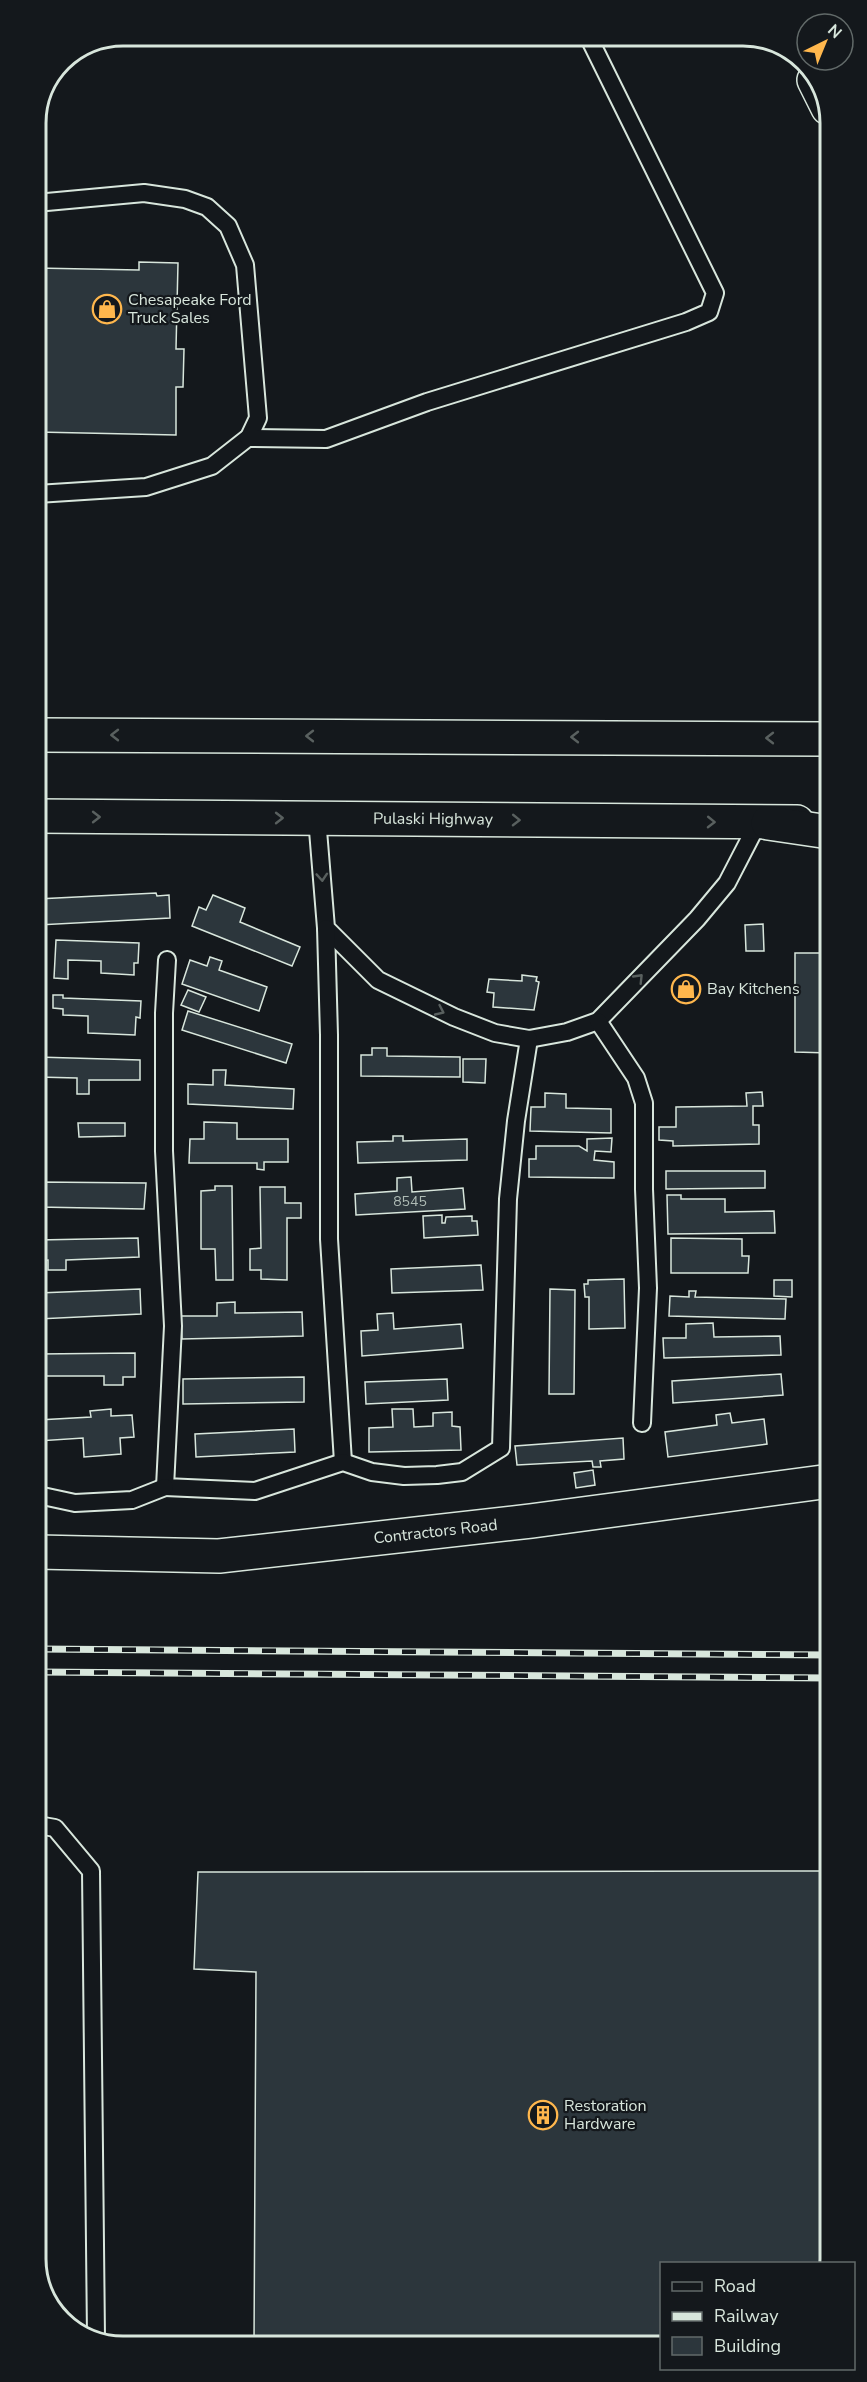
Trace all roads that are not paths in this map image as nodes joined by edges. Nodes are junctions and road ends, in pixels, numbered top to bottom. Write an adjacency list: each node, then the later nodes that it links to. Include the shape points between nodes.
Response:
1 (593, 47): 3 (lane, via 715,292 709,312 427,402 326,439)
2 (47, 202): 3 (lane, via 144,193 185,199 207,207 228,226 244,265 258,418)
3 (248, 438): 4 (lane, via 212,466 146,487)
4 (47, 493)
5 (47, 735): 6 (main road, one-way to 5)
6 (820, 739)
7 (47, 816): 8 (main road, Pulaski Highway, one-way to 8)
8 (317, 818): 10 (main road, Pulaski Highway, one-way to 10); 12 (lane, one-way to 12)
9 (820, 822): 10 (main road, Pulaski Highway)
10 (763, 823): 11 (main road); 14 (lane, one-way to 10, via 697,919 727,883)
11 (820, 830)
12 (326, 928): 15 (lane, one-way to 15, via 378,980 454,1017 495,1033); 17 (lane, via 329,1239)
13 (166, 960): 19 (lane, via 164,1151 173,1326)
14 (598, 1020): 15 (lane, via 567,1032); 16 (lane, via 636,1078 644,1103 648,1288)
15 (529, 1039): 17 (lane, via 508,1199 501,1448 462,1472 437,1476 372,1472)
16 (642, 1423)
17 (343, 1462): 19 (lane, via 255,1491)
18 (820, 1482): 21 (main road, Contractors Road, via 219,1556)
19 (165, 1487): 20 (lane, via 132,1500 75,1503)
20 (46, 1497)
21 (46, 1552)
22 (46, 1826): 23 (lane, via 55,1828 91,1871)
23 (96, 2331)

